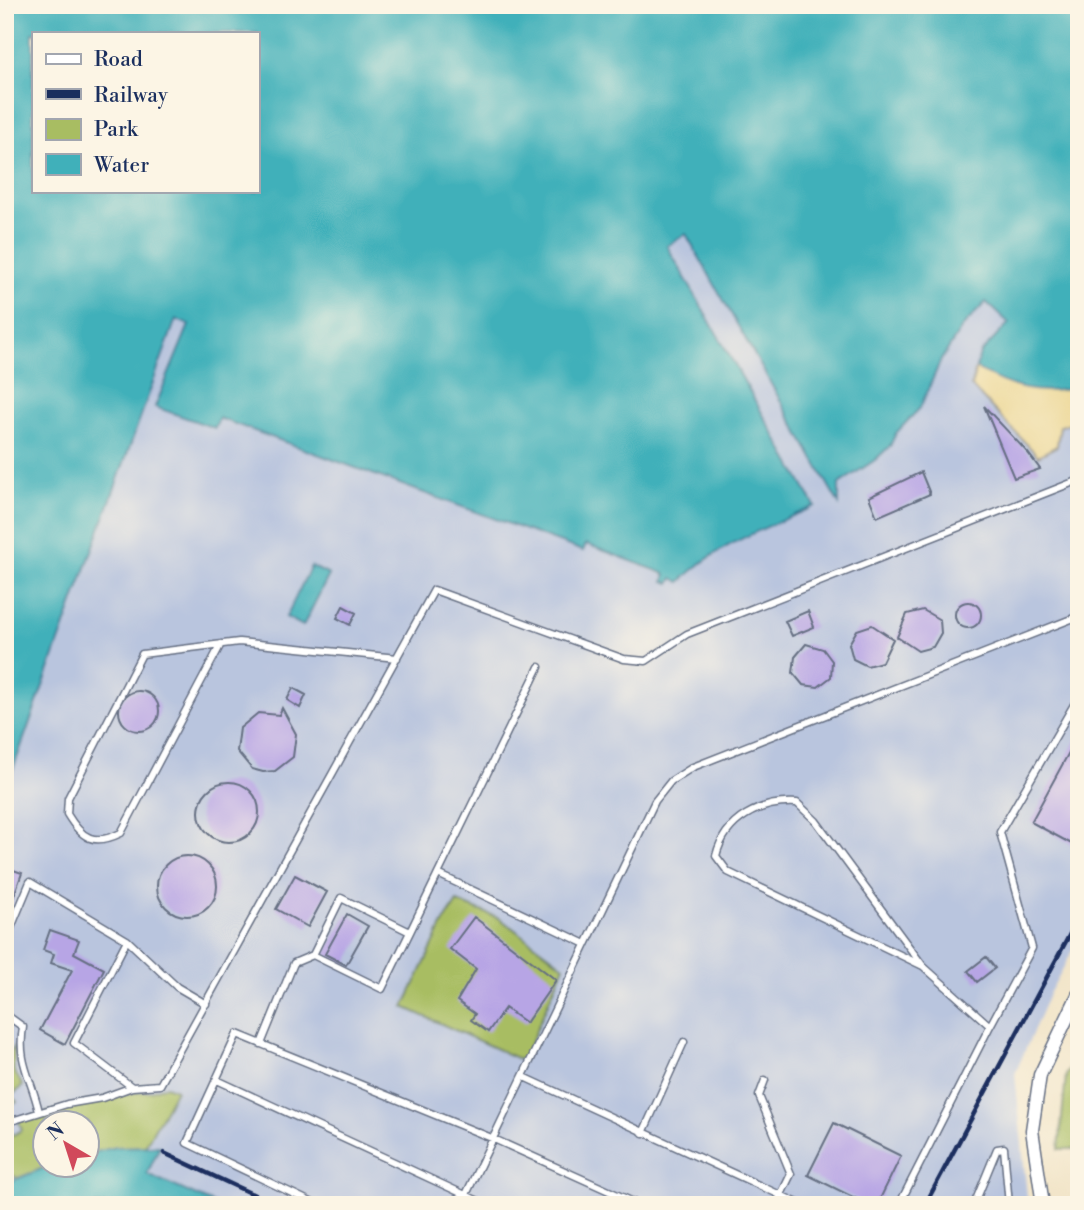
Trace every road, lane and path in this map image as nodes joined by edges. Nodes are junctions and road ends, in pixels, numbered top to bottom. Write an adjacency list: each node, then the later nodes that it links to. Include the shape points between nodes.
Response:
1 (1079, 480): 4 (lane, via 687,634 646,661 624,659 434,590)
2 (1079, 616): 11 (lane, via 693,767 671,781 655,802)
3 (221, 645): 3 (lane, via 121,833 104,841 85,837 67,814 68,798 142,654); 4 (lane, via 239,642)
4 (397, 658): 15 (lane)
5 (539, 667): 7 (lane)
6 (1079, 696): 17 (lane, via 1000,832 1032,947)
7 (438, 874): 8 (lane); 11 (lane)
8 (410, 932): 12 (lane, via 341,898); 12 (lane, via 382,989)
9 (127, 940): 10 (lane, via 30,882); 15 (lane, via 177,987); 23 (lane, via 74,1043)
10 (5, 942)
11 (586, 944): 20 (lane)
12 (313, 955): 19 (lane, via 294,963)
13 (923, 966): 13 (lane, via 728,872 716,856 721,837 737,819 776,802 797,803 816,821); 17 (lane)
14 (1079, 993): 41 (street, via 1040,1074 1032,1130)
15 (206, 1004): 23 (lane, via 160,1085)
16 (5, 1014): 24 (lane, via 23,1027 22,1062)
17 (990, 1026): 38 (lane)
18 (684, 1042): 28 (lane)
19 (261, 1044): 21 (lane, via 237,1034); 29 (lane)
20 (524, 1077): 28 (lane); 29 (lane)
21 (216, 1080): 30 (lane); 32 (lane, via 187,1143)
22 (765, 1080): 31 (lane, via 759,1096 791,1174)
23 (132, 1087): 25 (lane)
24 (38, 1108)
25 (57, 1108)
26 (32, 1114): 27 (lane)
27 (5, 1123)
28 (643, 1133): 31 (lane)
29 (494, 1139): 30 (lane); 35 (lane)
30 (466, 1195): 33 (lane); 34 (lane)
31 (781, 1195): 36 (lane); 37 (lane)
32 (317, 1205)
33 (461, 1205)
34 (486, 1205)
35 (640, 1205)
36 (776, 1205)
37 (802, 1205)
38 (899, 1205)
39 (974, 1205): 40 (lane, via 997,1149 1004,1148)
40 (1009, 1205)
41 (1043, 1205)

